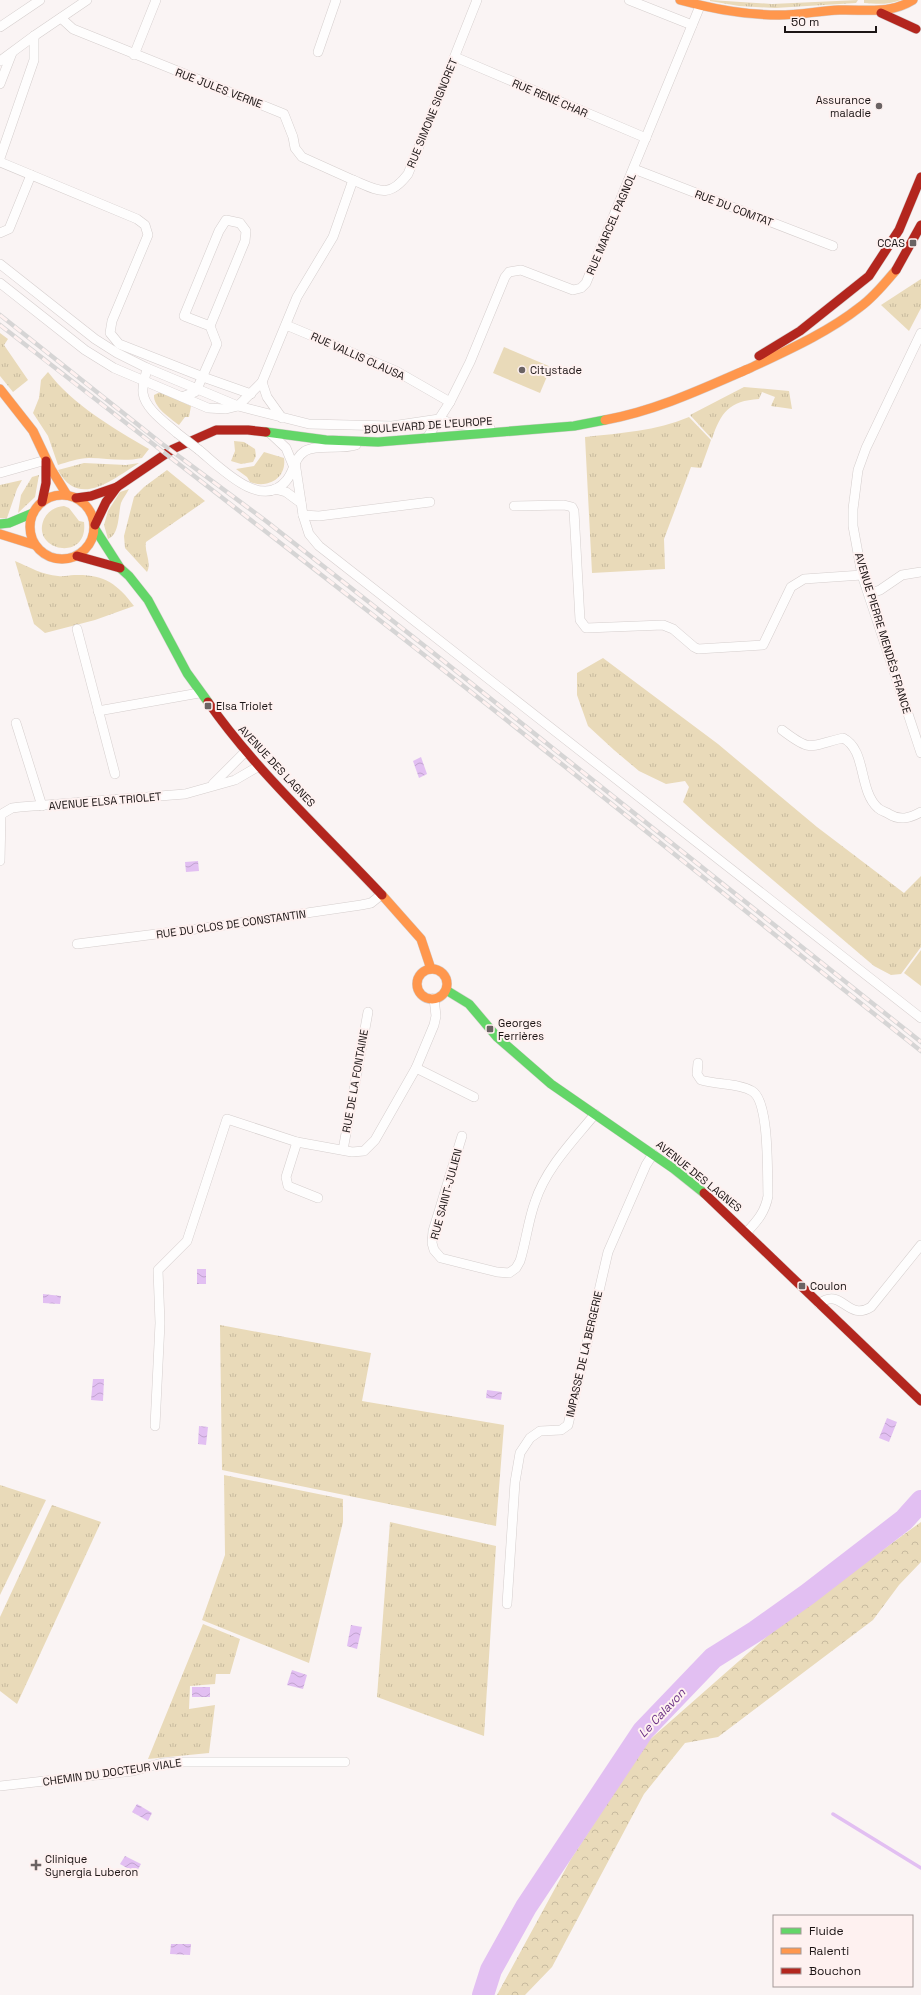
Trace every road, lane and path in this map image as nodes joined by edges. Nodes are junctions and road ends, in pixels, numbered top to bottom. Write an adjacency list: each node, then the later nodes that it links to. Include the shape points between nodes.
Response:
1 (40, 0): 13 (street)
2 (87, 0): 11 (street)
3 (156, 0): 18 (street)
4 (336, 0): 16 (street)
5 (477, 0): 19 (street, RUE SIMONE SIGNORET)
6 (630, 0): 12 (street)
7 (680, 0): 9 (street)
8 (913, 0): 10 (street, via 896,10); 14 (street, via 912,12)
9 (700, 6): 10 (street, via 779,16 844,10); 12 (street, RUE MARCEL PAGNOL)
10 (877, 12): 14 (street)
11 (61, 18): 15 (street); 18 (street, RUE JULES VERNE, via 73,30)
12 (692, 25): 22 (street, RUE MARCEL PAGNOL)
13 (0, 27)
14 (919, 32)
15 (34, 36): 17 (street); 23 (street, via 34,60)
16 (318, 52)
17 (12, 53): 20 (street); 21 (street)
18 (134, 55): 28 (street, RUE JULES VERNE, via 284,114 295,148 302,157)
19 (454, 57): 22 (street, RUE RENÉ CHAR); 28 (street, RUE SIMONE SIGNORET, via 408,174 402,183 394,189 380,191)
20 (0, 61)
21 (0, 84)
22 (646, 138): 25 (street, RUE MARCEL PAGNOL)
23 (0, 158)
24 (0, 162): 26 (street)
25 (634, 169): 31 (street, RUE DU COMTAT); 46 (street, RUE MARCEL PAGNOL, via 586,283 581,288 573,290 521,270 509,272 504,277 470,362)
26 (31, 175): 30 (street, via 9,229); 38 (street, via 137,219 145,225 148,235 112,321 110,333 119,344)
27 (921, 177): 43 (street, BOULEVARD DE L'EUROPE, via 899,230 869,276 800,331)
28 (353, 180): 34 (street, via 333,237 300,291)
29 (921, 225): 43 (street, BOULEVARD DE L'EUROPE, via 900,264 862,306 846,318 787,351)
30 (0, 233)
31 (833, 246)
32 (0, 264): 37 (street, via 95,339)
33 (0, 283): 39 (street, via 98,359)
34 (286, 325): 40 (street); 46 (street, RUE VALLIS CLAUSA, via 396,371)
35 (210, 326): 35 (street, via 184,316 219,231 226,220 240,223 246,231 245,241); 38 (street, via 217,344)
36 (921, 333): 73 (street, AVENUE PIERRE MENDÈS FRANCE, via 858,470 853,526)
37 (147, 368): 39 (street); 42 (street)
38 (203, 377): 42 (street); 44 (street)
39 (144, 382): 45 (street); 58 (street, bridge, via 143,393 148,404 177,433 252,490)
40 (262, 382): 44 (street); 48 (street, via 267,397)
41 (0, 389): 54 (street, via 33,431)
42 (197, 389): 45 (street); 47 (street)
43 (703, 389): 50 (street, BOULEVARD DE L'EUROPE, via 654,408 612,420)
44 (251, 394): 47 (street)
45 (182, 397): 47 (street, via 208,408 226,409)
46 (450, 402): 49 (street, RUE MARCEL PAGNOL)
47 (238, 406): 48 (street)
48 (282, 418): 49 (street, via 309,424 337,426 392,426)
49 (438, 420): 50 (street); 52 (street, RUE MARCEL PAGNOL)
50 (510, 431): 52 (street, BOULEVARD DE L'EUROPE)
51 (270, 433): 53 (street, BOULEVARD DE L'EUROPE); 55 (street, via 286,448); 57 (street, BOULEVARD DE L'EUROPE, via 216,430 173,449)
52 (427, 438): 53 (street, BOULEVARD DE L'EUROPE)
53 (366, 442): 55 (street, via 334,449 307,450 299,455)
54 (46, 460): 56 (street); 59 (street); 60 (street, via 46,483)
55 (294, 463): 58 (street, via 288,479); 62 (street)
56 (0, 473)
57 (117, 488): 59 (street, BOULEVARD DE L'EUROPE, via 91,496); 67 (street, BOULEVARD DE L'EUROPE, via 106,502)
58 (275, 490): 62 (street, via 286,492)
59 (72, 497): 60 (street, via 54,496); 67 (street, via 82,501 91,512)
60 (42, 502): 64 (street)
61 (430, 502): 65 (street)
62 (301, 503): 65 (street)
63 (514, 506): 73 (street, via 564,505 574,511 580,620 586,628 663,625 673,629 698,649 763,645 791,587 796,583 804,579)
64 (33, 513): 66 (street); 69 (street, via 30,532)
65 (303, 516): 96 (street, via 309,534 339,562)
66 (0, 524)
67 (94, 527): 70 (street, via 91,542); 71 (street, AVENUE DES LAGNES)
68 (0, 534): 69 (street)
69 (35, 545): 70 (street, via 54,559)
70 (77, 556): 71 (street, AVENUE DES LAGNES)
71 (120, 568): 76 (street, AVENUE DES LAGNES, via 148,600)
72 (921, 572): 74 (street, via 902,575 880,590)
73 (862, 575): 74 (street, AVENUE PIERRE MENDÈS FRANCE)
74 (869, 594): 80 (street, AVENUE PIERRE MENDÈS FRANCE)
75 (77, 629): 77 (street)
76 (199, 693): 77 (street); 81 (street, AVENUE DES LAGNES)
77 (98, 711): 84 (street)
78 (16, 723): 86 (street)
79 (782, 730): 87 (street, via 801,745 814,747 843,738 850,741 855,749 869,795 878,808 895,818 909,818)
80 (919, 742): 82 (street, AVENUE PIERRE MENDÈS FRANCE)
81 (245, 752): 83 (street, AVENUE DES LAGNES); 85 (street)
82 (921, 753)
83 (259, 766): 85 (street, AVENUE ELSA TRIOLET, via 239,778); 90 (street, AVENUE DES LAGNES)
84 (115, 774)
85 (210, 787): 86 (street, AVENUE ELSA TRIOLET, via 179,795)
86 (42, 806): 88 (street, AVENUE ELSA TRIOLET, via 12,808)
87 (921, 812)
88 (0, 815): 89 (street)
89 (0, 861)
90 (381, 895): 91 (street, RUE DU CLOS DE CONSTANTIN, via 371,903 361,905); 92 (street, AVENUE DES LAGNES, via 421,939)
91 (77, 944)
92 (430, 969): 93 (street, via 444,975); 94 (street, via 421,974 417,983 424,996)
93 (446, 990): 94 (street); 100 (street, AVENUE DES LAGNES, via 469,1004 497,1037 525,1063)
94 (434, 998): 98 (street, via 434,1025)
95 (368, 1012): 103 (street, RUE DE LA FONTAINE)
96 (921, 1018)
97 (698, 1062): 106 (street, via 697,1074 701,1080 754,1092 760,1101 766,1125 768,1196 762,1215)
98 (416, 1068): 99 (street); 103 (street, via 375,1140 364,1151)
99 (474, 1098)
100 (595, 1114): 101 (street, RUE SAINT-JULIEN, via 544,1181 535,1201 520,1261 509,1273 441,1258 434,1250 433,1231); 104 (street, AVENUE DES LAGNES)
101 (462, 1136)
102 (296, 1142): 103 (street); 105 (street, via 286,1177 288,1186); 110 (street, via 227,1118 187,1240 158,1270 160,1323)
103 (343, 1150)
104 (653, 1154): 106 (street, AVENUE DES LAGNES, via 707,1195); 111 (street, IMPASSE DE LA BERGERIE, via 608,1252 568,1425 561,1430 540,1431 530,1438 520,1453 514,1482)
105 (318, 1198)
106 (748, 1232): 108 (street, AVENUE DES LAGNES)
107 (921, 1245): 108 (street, via 867,1310 855,1310 834,1298)
108 (819, 1304): 109 (street, AVENUE DES LAGNES)
109 (921, 1401)
110 (155, 1426)
111 (507, 1604)
112 (345, 1762): 113 (street, CHEMIN DU DOCTEUR VIALE, via 162,1763 133,1771)
113 (0, 1786)

